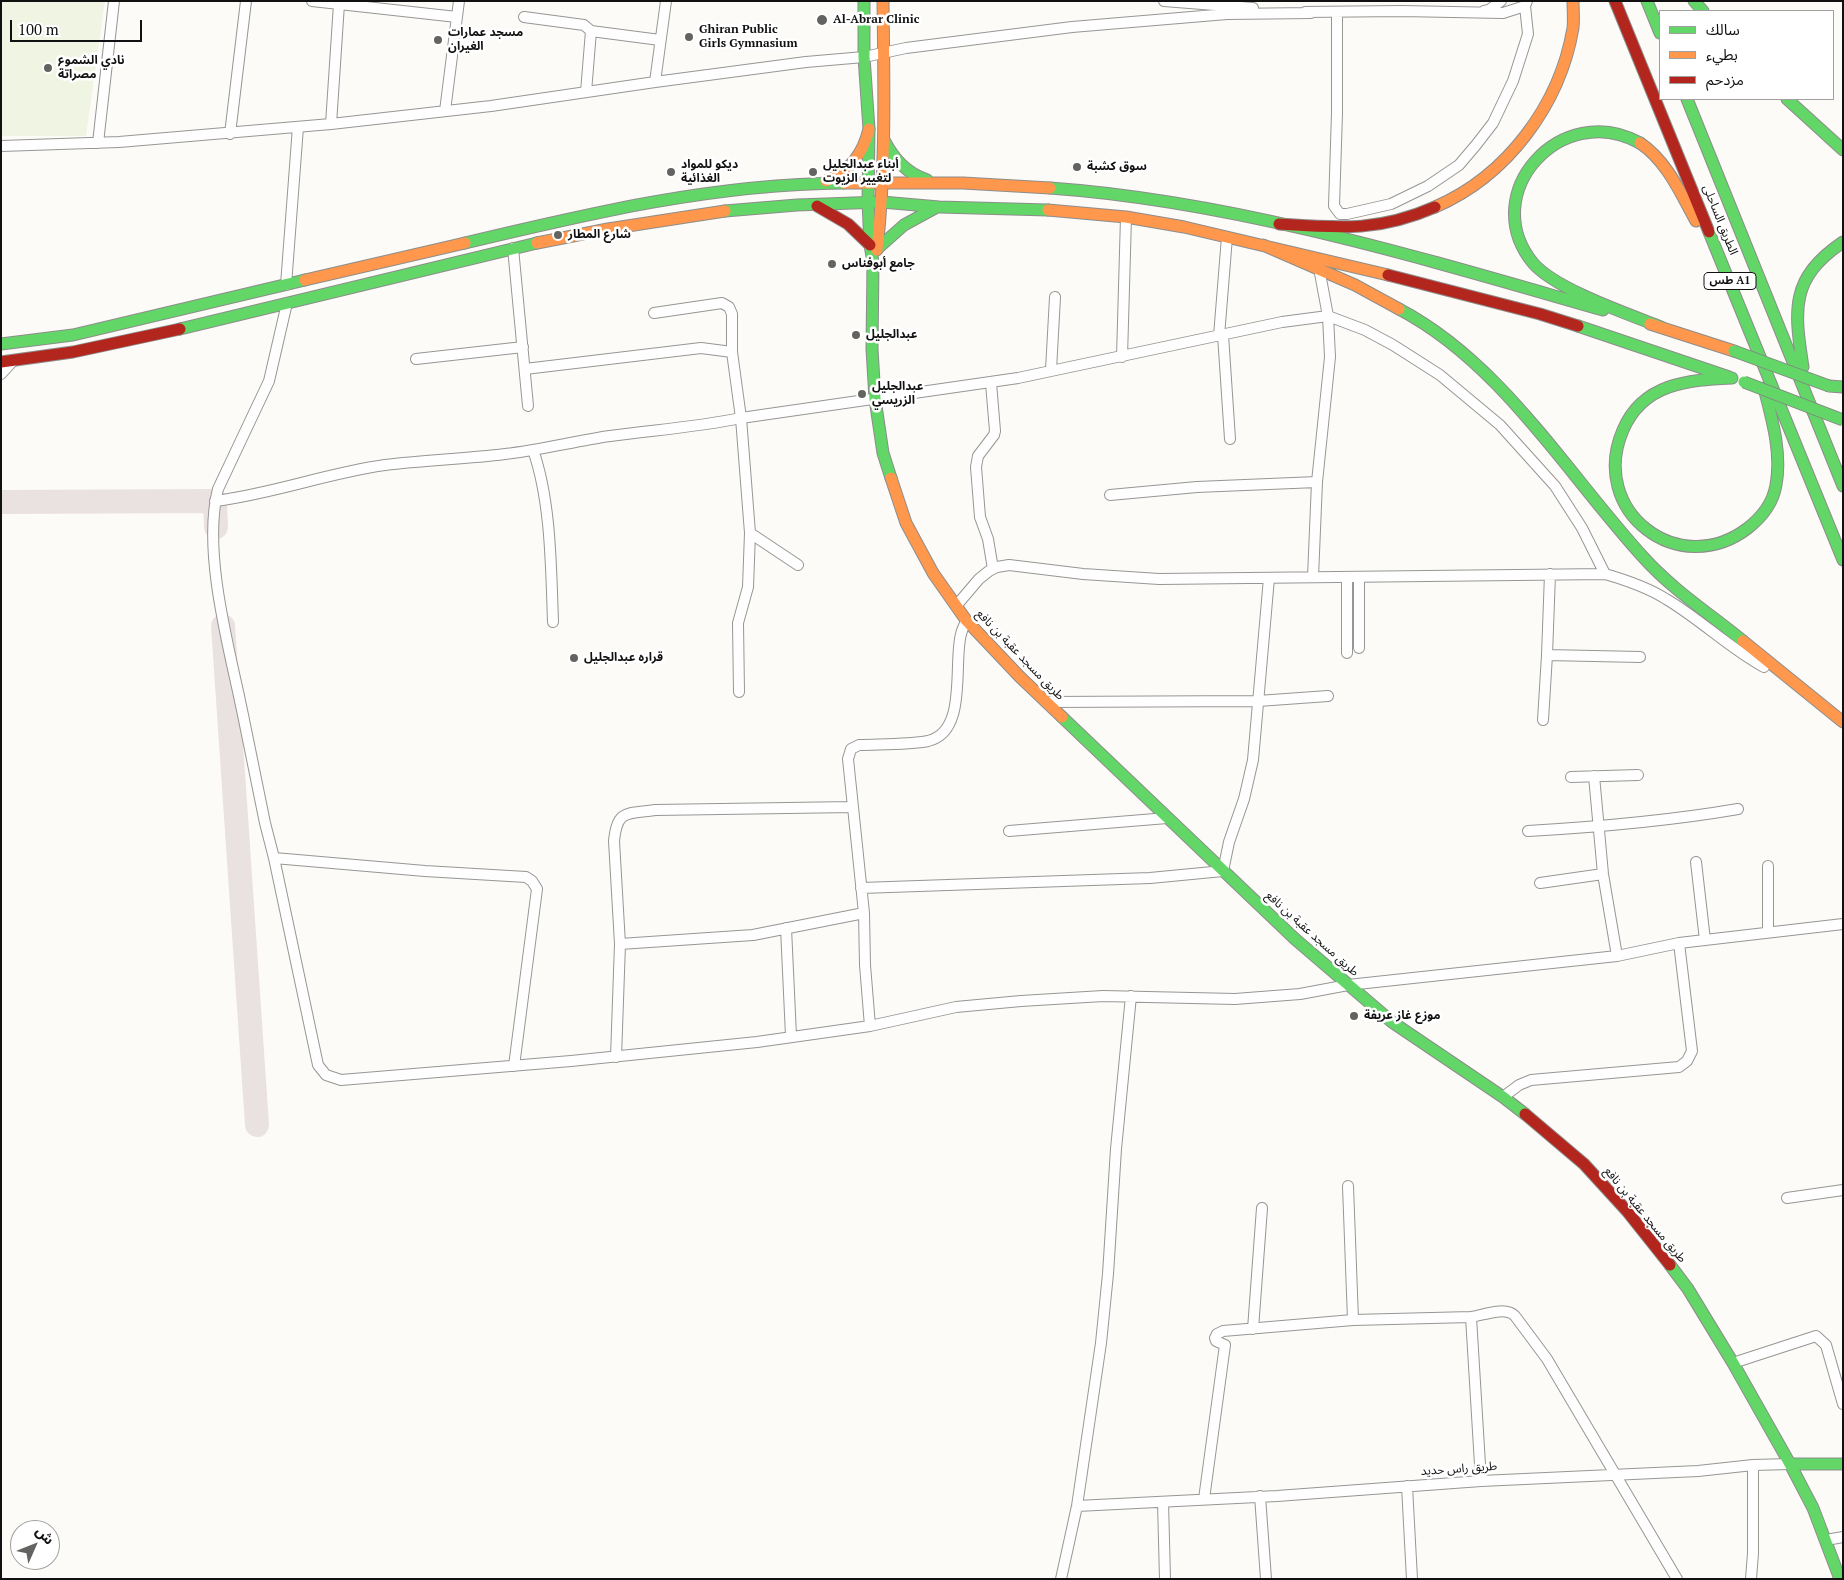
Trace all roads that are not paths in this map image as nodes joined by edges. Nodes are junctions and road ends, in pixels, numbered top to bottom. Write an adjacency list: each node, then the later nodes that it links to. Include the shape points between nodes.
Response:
1 (114, 1): 35 (street)
2 (246, 1): 33 (street)
3 (312, 1): 14 (street)
4 (459, 1): 19 (street)
5 (666, 1): 22 (street)
6 (864, 1): 24 (main road, طريق مسجد عقبة بن نافع)
7 (883, 1): 23 (main road, طريق مسجد عقبة بن نافع)
8 (1164, 1): 16 (street)
9 (1501, 1): 15 (street, via 1489,10)
10 (1573, 1): 47 (main road, via 1573,26 1549,101 1527,135 1474,187 1414,216 1378,225 1341,228)
11 (1615, 1): 54 (main road, الطريق الساحلى / طس A1)
12 (1647, 1): 21 (main road)
13 (1526, 3): 15 (street, via 1503,13); 17 (street, via 1528,34 1513,81 1493,123 1476,145 1459,164 1428,186 1391,204 1347,214 1340,214 1334,206)
14 (339, 4): 19 (street); 30 (street)
15 (1473, 12): 17 (street)
16 (1311, 13): 17 (street); 23 (street, via 1227,14 1089,26 906,48)
17 (1337, 13)
18 (524, 16): 20 (street, via 584,25)
19 (456, 17): 29 (street)
20 (591, 31): 22 (street); 26 (street)
21 (1659, 31)
22 (660, 40): 25 (street)
23 (883, 54): 24 (street); 34 (main road, طريق مسجد عقبة بن نافع)
24 (864, 57): 25 (street); 32 (main road, طريق مسجد عقبة بن نافع)
25 (655, 82): 26 (street)
26 (586, 92): 29 (street)
27 (1687, 100): 78 (main road, الطريق الساحلى / طس A1)
28 (1788, 100): 37 (main road)
29 (444, 111): 30 (street)
30 (331, 124): 31 (street)
31 (298, 127): 33 (street); 55 (street)
32 (869, 129): 38 (main road, via 857,160 840,175); 41 (main road, طريق مسجد عقبة بن نافع)
33 (230, 134): 35 (street)
34 (884, 140): 39 (main road, طريق مسجد عقبة بن نافع); 40 (main road, via 894,158 910,173)
35 (98, 143): 36 (street)
36 (1, 146)
37 (1843, 150)
38 (819, 182): 41 (main road); 55 (main road, via 633,204)
39 (882, 182): 40 (main road); 41 (main road); 43 (main road, طريق مسجد عقبة بن نافع)
40 (936, 182): 47 (main road, via 1116,195)
41 (868, 183): 42 (main road, طريق مسجد عقبة بن نافع)
42 (868, 202): 43 (main road); 44 (main road); 51 (main road, طريق مسجد عقبة بن نافع)
43 (882, 202): 45 (main road); 51 (main road, طريق مسجد عقبة بن نافع)
44 (813, 205): 51 (main road, via 848,224); 52 (main road, via 661,219)
45 (939, 206): 46 (main road); 51 (main road, via 919,215)
46 (1126, 217): 48 (main road); 66 (street)
47 (1279, 224): 60 (main road, via 1538,291)
48 (1227, 236): 50 (main road); 61 (street)
49 (1843, 242): 78 (main road, via 1810,269 1801,289 1799,333)
50 (1263, 245): 53 (main road); 72 (main road, via 1540,314)
51 (874, 247): 77 (main road, طريق مسجد عقبة بن نافع, via 872,331)
52 (513, 248): 57 (main road); 64 (street)
53 (1319, 268): 59 (street); 105 (main road, via 1417,318 1450,342 1517,407 1645,559)
54 (1728, 277): 60 (main road, via 1666,172 1650,151 1631,138 1609,131 1568,136 1550,145 1520,181 1514,204 1514,224 1523,249 1533,264 1551,278); 62 (main road, الطريق الساحلى / طس A1)
55 (286, 285): 63 (main road, via 73,335)
56 (1055, 297): 70 (street)
57 (287, 303): 68 (main road, via 73,352); 87 (street, via 269,381)
58 (654, 313): 65 (street, via 726,304 732,314)
59 (1328, 316): 61 (street); 84 (street, via 1330,357); 93 (street, via 1393,345 1440,375 1500,425 1555,486)
60 (1661, 327): 74 (main road, bridge)
61 (1221, 335): 66 (street); 82 (street)
62 (1753, 341): 72 (main road, via 1777,441 1778,483 1771,503 1758,521 1730,540 1712,546 1679,545 1660,538 1642,526 1626,508 1617,488 1614,466 1624,425 1638,406 1655,392 1674,384); 89 (main road, الطريق الساحلى / طس A1)
63 (1, 344)
64 (522, 347): 67 (street); 69 (street)
65 (732, 352): 69 (street, via 701,348); 80 (street)
66 (1122, 357): 70 (street)
67 (416, 359)
68 (7, 362): 71 (street)
69 (525, 370): 79 (street)
70 (1051, 370): 73 (street)
71 (1, 374)
72 (1732, 378): 81 (main road, bridge)
73 (990, 383): 77 (street); 91 (street, via 995,431 978,456 976,467 980,517)
74 (1829, 386): 75 (main road); 76 (main road)
75 (1843, 387)
76 (1843, 392)
77 (875, 399): 80 (street); 98 (main road, طريق مسجد عقبة بن نافع, via 885,460 906,523 933,573)
78 (1809, 399): 85 (main road, الطريق الساحلى / طس A1)
79 (528, 406)
80 (741, 418): 83 (street); 88 (street)
81 (1843, 420)
82 (1230, 439)
83 (533, 450): 87 (street, via 382,466); 100 (street, via 541,474 547,521)
84 (1318, 482): 86 (street, via 1197,487); 94 (street)
85 (1843, 486)
86 (1110, 496)
87 (215, 501): 121 (street, via 212,530 220,604)
88 (750, 533): 90 (street); 106 (street, via 748,587 738,623)
89 (1843, 560)
90 (798, 565)
91 (993, 569): 97 (street, via 1009,565 1159,579); 98 (street, via 979,579)
92 (1550, 574): 93 (street); 96 (street); 103 (street)
93 (1606, 574): 105 (street, via 1666,598 1757,663)
94 (1313, 577): 95 (street); 97 (street)
95 (1346, 577): 96 (street); 102 (street)
96 (1359, 577): 101 (street)
97 (1268, 578): 108 (street)
98 (956, 606): 99 (main road, طريق مسجد عقبة بن نافع)
99 (966, 620): 109 (main road, طريق مسجد عقبة بن نافع); 115 (street, via 961,635 953,716 948,726 941,735 926,742 859,745 851,749 848,759)
100 (553, 622)
101 (1359, 648)
102 (1347, 653)
103 (1547, 655): 104 (street); 110 (street)
104 (1640, 657)
105 (1791, 681): 111 (main road)
106 (739, 692)
107 (1328, 696): 108 (street)
108 (1258, 701): 109 (street); 124 (street, via 1253,760)
109 (1046, 702): 117 (main road, طريق مسجد عقبة بن نافع)
110 (1543, 720)
111 (1843, 722)
112 (1638, 775): 113 (street)
113 (1594, 776): 114 (street); 118 (street)
114 (1571, 777)
115 (853, 807): 127 (street); 133 (street, via 655,810 626,814 618,819 614,841)
116 (1738, 809): 118 (street)
117 (1167, 818): 120 (street); 124 (main road, طريق مسجد عقبة بن نافع)
118 (1599, 827): 119 (street); 125 (street)
119 (1528, 831)
120 (1009, 832)
121 (274, 858): 141 (street, via 318,1065 326,1075 341,1080); 141 (street, via 526,877 532,881 537,889)
122 (1696, 862): 132 (street)
123 (1768, 866): 131 (street)
124 (1223, 871): 127 (street, via 1150,878); 136 (main road, طريق مسجد عقبة بن نافع)
125 (1603, 874): 126 (street); 135 (street)
126 (1540, 883)
127 (861, 888): 128 (street)
128 (864, 913): 130 (street); 138 (street)
129 (1843, 924): 131 (street)
130 (786, 928): 133 (street, via 754,935); 139 (street)
131 (1768, 932): 132 (street)
132 (1706, 940): 134 (street)
133 (620, 944): 140 (street)
134 (1679, 944): 135 (street); 142 (street, via 1692,1051 1688,1061 1678,1067 1531,1080)
135 (1617, 956): 136 (street)
136 (1348, 985): 137 (street, via 1300,994 1244,999); 142 (main road, طريق مسجد عقبة بن نافع, via 1412,1036)
137 (1131, 996): 138 (street, via 1058,998 956,1007); 161 (street, via 1101,1343)
138 (870, 1026): 139 (street)
139 (791, 1036): 140 (street)
140 (616, 1057): 141 (street)
141 (514, 1066)
142 (1502, 1097): 150 (main road, طريق مسجد عقبة بن نافع, via 1584,1164 1627,1211 1688,1289)
143 (1348, 1186): 148 (street)
144 (1843, 1190): 145 (street)
145 (1787, 1198)
146 (1262, 1208): 149 (street)
147 (1471, 1317): 148 (street); 155 (street, via 1512,1312 1547,1359); 156 (street)
148 (1353, 1320): 149 (street)
149 (1253, 1329): 159 (street, via 1222,1331 1215,1338 1225,1345)
150 (1733, 1363): 151 (street, via 1816,1336 1826,1345); 152 (main road, طريق مسجد عقبة بن نافع)
151 (1843, 1404)
152 (1790, 1464): 153 (main road, طريق راس حديد); 154 (street, طريق راس حديد); 163 (main road, طريق مسجد عقبة بن نافع)
153 (1843, 1464)
154 (1754, 1465): 155 (street, طريق راس حديد); 169 (street)
155 (1616, 1474): 156 (street, طريق راس حديد); 168 (street)
156 (1481, 1481): 157 (street, طريق راس حديد)
157 (1407, 1486): 158 (street, طريق راس حديد); 167 (street)
158 (1260, 1496): 159 (street, طريق راس حديد); 166 (street)
159 (1204, 1500): 160 (street, طريق راس حديد)
160 (1163, 1502): 161 (street, طريق راس حديد); 165 (street)
161 (1077, 1506): 164 (street)
162 (1843, 1537): 163 (street)
163 (1826, 1540): 170 (main road, طريق مسجد عقبة بن نافع)
164 (1061, 1579)
165 (1165, 1579)
166 (1266, 1579)
167 (1412, 1579)
168 (1677, 1579)
169 (1751, 1579)
170 (1840, 1579)

